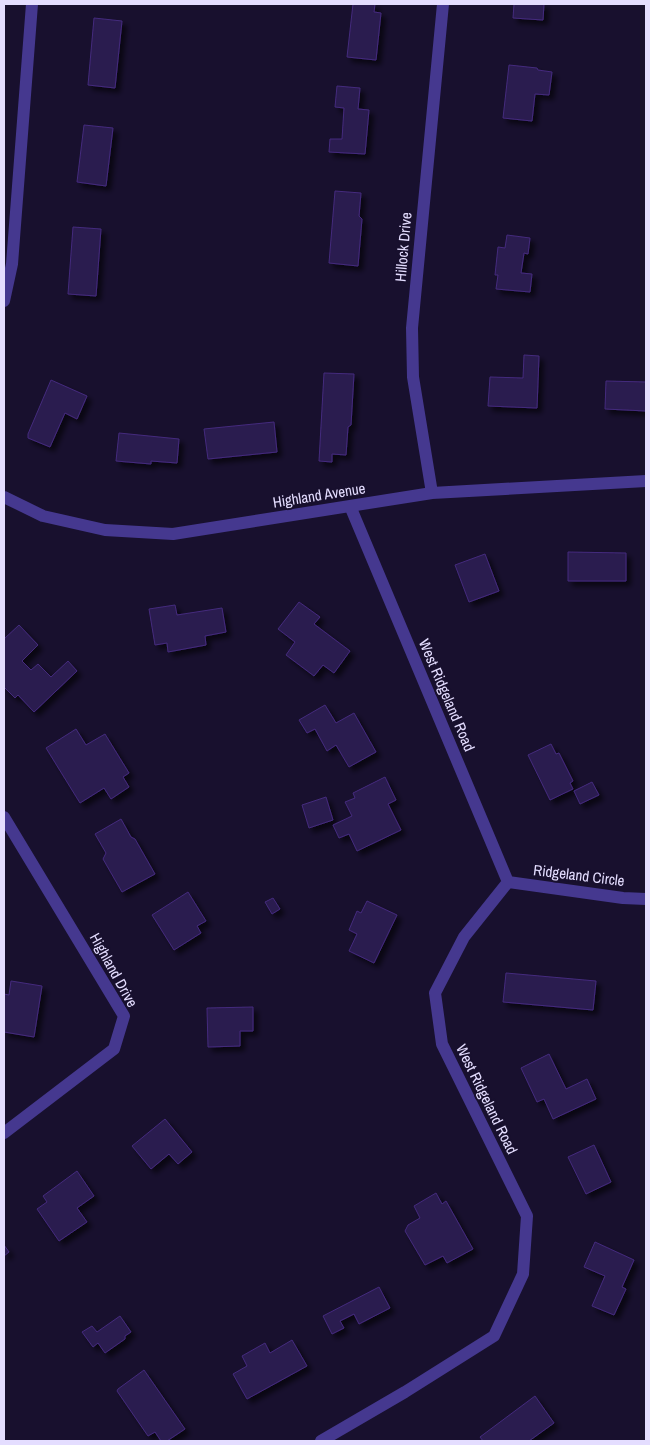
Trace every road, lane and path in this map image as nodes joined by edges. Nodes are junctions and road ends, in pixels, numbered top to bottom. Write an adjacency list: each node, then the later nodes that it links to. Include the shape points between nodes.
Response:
1 (32, 4): 3 (street, via 12,264)
2 (443, 4): 5 (street, Hillock Drive, via 412,328 413,377)
3 (4, 302)
4 (646, 482): 5 (street, Highland Avenue)
5 (432, 493): 7 (street, Highland Avenue)
6 (4, 497): 7 (street, Highland Avenue, via 42,516 105,530 173,534)
7 (350, 506): 9 (street, West Ridgeland Road)
8 (4, 817): 11 (street, Highland Drive, via 124,1016 114,1049)
9 (508, 882): 10 (street, Ridgeland Circle); 12 (street, West Ridgeland Road, via 464,937 435,992 442,1044 527,1216 523,1274 494,1336)
10 (646, 899)
11 (4, 1133)
12 (321, 1441)

